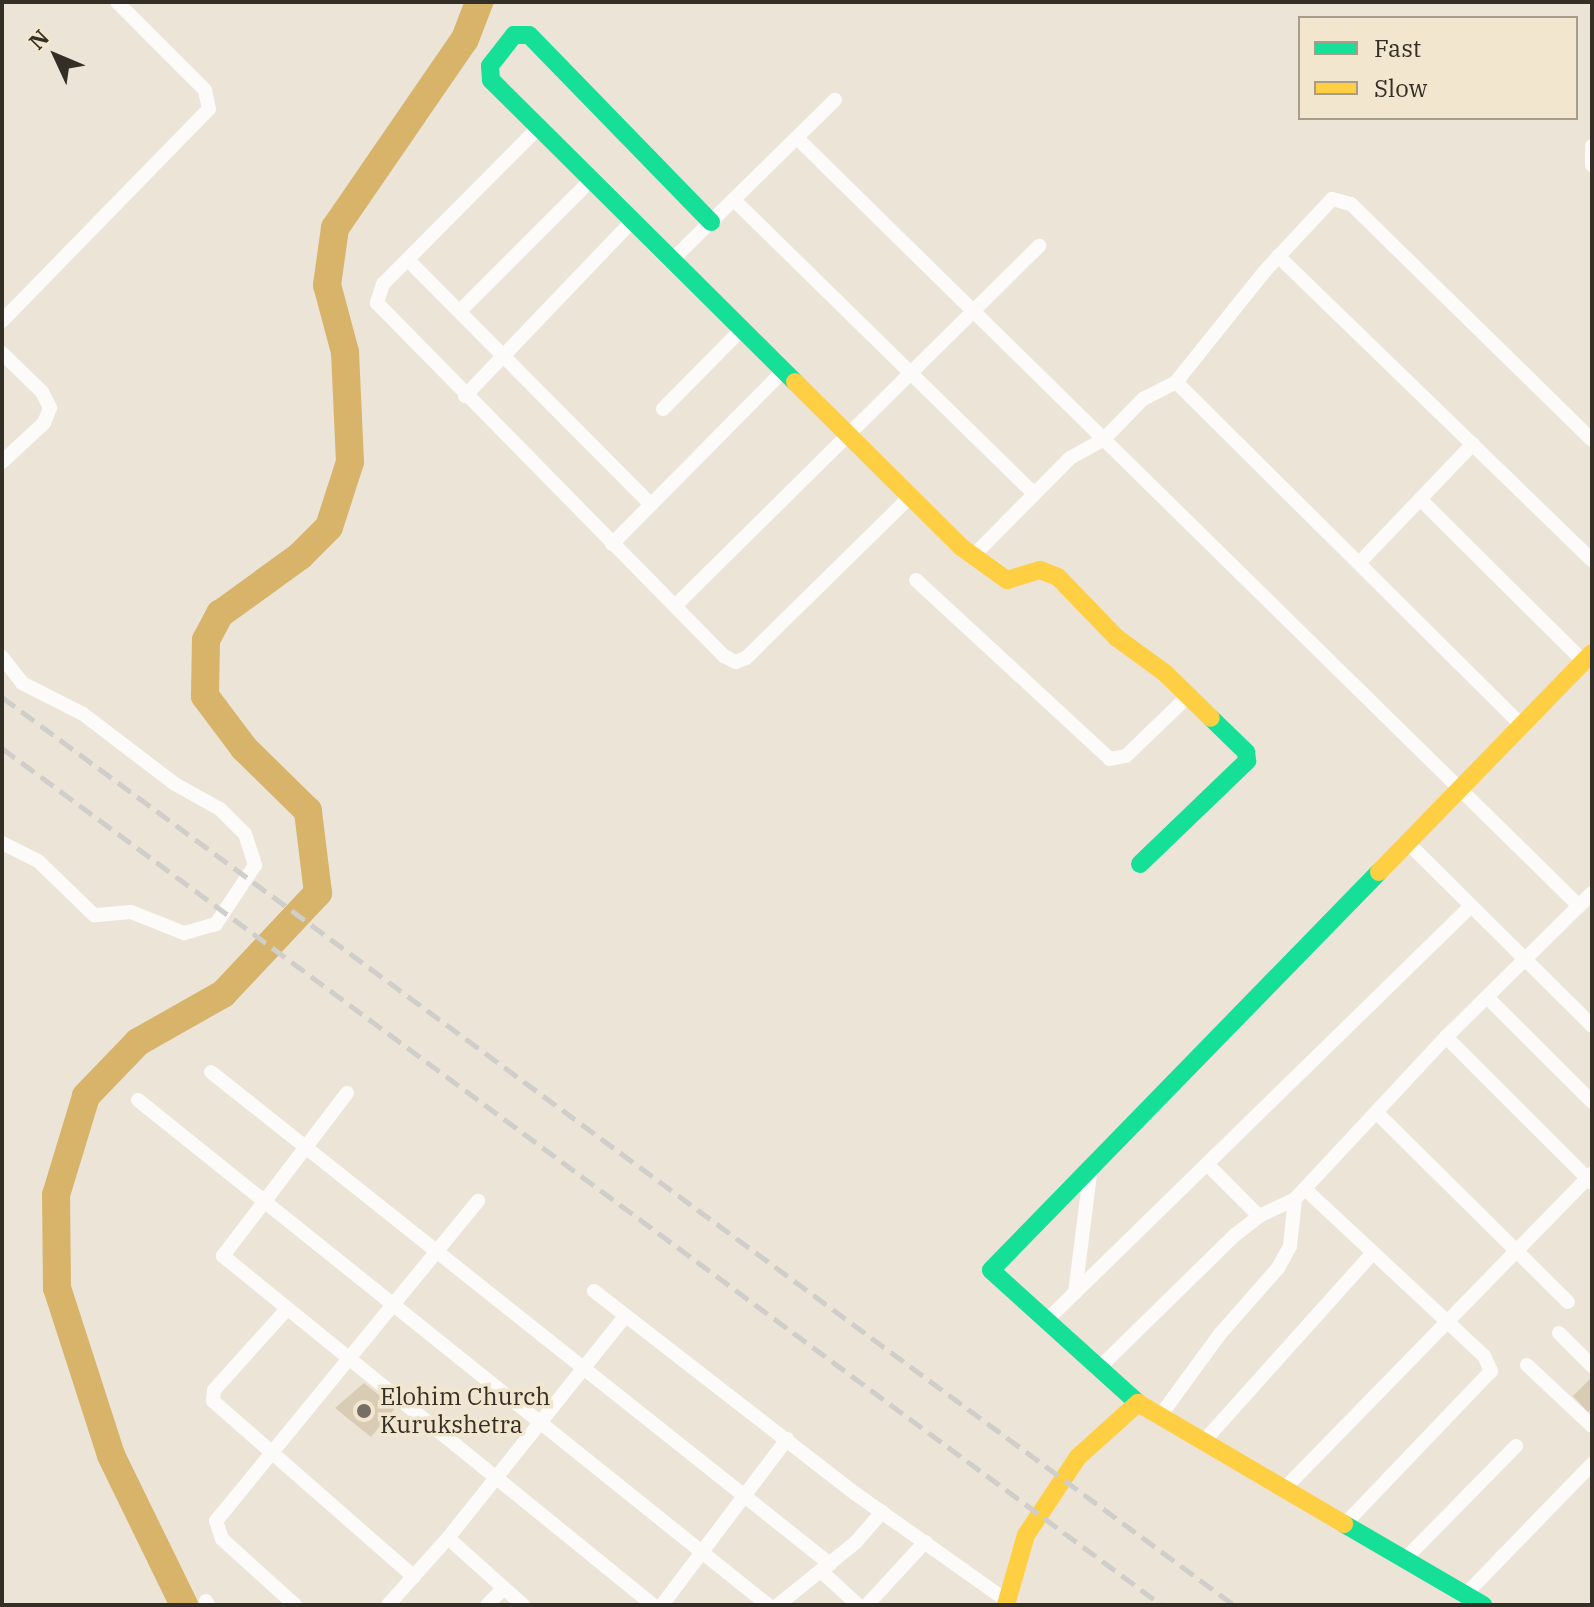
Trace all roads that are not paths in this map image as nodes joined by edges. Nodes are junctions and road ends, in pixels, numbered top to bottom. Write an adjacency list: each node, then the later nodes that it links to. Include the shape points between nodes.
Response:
1 (117, 2): 17 (street, via 205,90 209,109)
2 (835, 100): 4 (street)
3 (537, 129): 7 (street); 10 (street, via 488,73 519,31 529,35); 13 (street)
4 (797, 138): 8 (street); 16 (street)
5 (1592, 146): 6 (street)
6 (1592, 165)
7 (590, 181): 9 (street); 15 (street)
8 (734, 200): 10 (street); 22 (street)
9 (631, 222): 14 (street); 19 (street)
10 (711, 222): 14 (street)
11 (1039, 246): 16 (street)
12 (1278, 256): 23 (street); 28 (street, via 1324,203 1342,198); 29 (street)
13 (408, 260): 15 (street); 24 (street, via 379,289 377,303)
14 (671, 261): 18 (street)
15 (460, 311): 19 (street)
16 (974, 312): 22 (street); 27 (street)
17 (2, 321)
18 (741, 330): 21 (street); 25 (street)
19 (503, 352): 24 (street); 34 (street)
20 (2, 353): 30 (street, via 42,392 50,408 44,423)
21 (783, 371): 26 (street); 34 (street)
22 (912, 375): 26 (street); 31 (street)
23 (1176, 382): 27 (street, via 1143,399); 38 (street)
24 (465, 396): 35 (street)
25 (663, 409)
26 (849, 437): 32 (street); 40 (street)
27 (1104, 439): 31 (street, via 1070,458); 45 (street)
28 (1592, 440)
29 (1473, 444): 33 (street); 37 (street)
30 (2, 462)
31 (1032, 492): 36 (street)
32 (910, 497): 36 (street, via 961,547); 40 (street, via 742,661 724,656)
33 (1420, 499): 38 (street); 42 (street)
34 (651, 505): 35 (street)
35 (612, 544): 40 (street)
36 (976, 553): 43 (street, via 1007,580 1040,570 1058,577)
37 (1592, 560)
38 (1361, 561): 44 (street)
39 (916, 580): 43 (street, via 1110,759 1126,756)
40 (676, 605)
41 (2, 657): 47 (street, via 22,683 83,714 175,784 220,809 245,834 255,865 216,924 184,933 131,912 94,915 38,861)
42 (1588, 657): 44 (street)
43 (1186, 698): 48 (street, via 1249,758)
44 (1521, 725): 45 (street)
45 (1458, 790): 46 (street); 51 (street)
46 (1407, 842): 50 (street); 63 (street)
47 (2, 843)
48 (1140, 864)
49 (1592, 893): 51 (street)
50 (1471, 906): 52 (street); 62 (street)
51 (1579, 906): 52 (street)
52 (1525, 959): 53 (street); 54 (street)
53 (1487, 997): 55 (street); 59 (street)
54 (1592, 1026)
55 (1446, 1037): 60 (street); 64 (street)
56 (211, 1072): 61 (street)
57 (347, 1093): 61 (street)
58 (138, 1100): 66 (street)
59 (1592, 1102)
60 (1376, 1112): 65 (street); 70 (street)
61 (308, 1144): 66 (street); 69 (street)
62 (1207, 1164): 68 (street); 73 (street)
63 (1091, 1167): 73 (street); 78 (street, via 991,1270)
64 (1590, 1178): 70 (street)
65 (1300, 1194): 68 (street); 71 (street); 87 (street, via 1290,1246 1278,1268 1220,1334)
66 (264, 1200): 75 (street); 76 (street, via 223,1256)
67 (478, 1201): 69 (street)
68 (1259, 1216): 84 (street)
69 (438, 1250): 75 (street); 85 (street)
70 (1515, 1252): 74 (street); 79 (street)
71 (1372, 1254): 79 (street); 91 (street)
72 (594, 1291): 77 (street)
73 (1075, 1293): 78 (street)
74 (1568, 1302)
75 (393, 1305): 81 (street); 88 (street)
76 (287, 1309): 81 (street); 93 (street, via 211,1396)
77 (625, 1316): 85 (street); 90 (street)
78 (1049, 1318): 84 (street)
79 (1446, 1323): 96 (street); 99 (street, via 1484,1356 1491,1371)
80 (1559, 1333): 83 (street)
81 (350, 1357): 93 (street); 95 (street)
82 (1527, 1365): 89 (street)
83 (1592, 1366)
84 (1100, 1367): 86 (street)
85 (585, 1369): 88 (street); 97 (street)
86 (1138, 1403): 87 (street); 108 (street, via 1078,1457 1035,1522 1017,1561)
87 (1160, 1416): 91 (street)
88 (540, 1424): 95 (street); 102 (street)
89 (1592, 1426)
90 (787, 1439): 97 (street); 98 (street)
91 (1204, 1441): 96 (street)
92 (1516, 1446): 103 (street)
93 (272, 1451): 105 (street); 110 (street, via 215,1527)
94 (1592, 1464): 107 (street)
95 (497, 1478): 100 (street); 114 (street)
96 (1286, 1487): 99 (street)
97 (744, 1493): 102 (street); 104 (street)
98 (882, 1512): 101 (street); 104 (street)
99 (1345, 1524): 103 (street)
100 (448, 1538): 105 (street); 106 (street)
101 (925, 1542): 108 (street); 117 (street)
102 (700, 1548): 109 (street); 115 (street)
103 (1404, 1560): 107 (street)
104 (825, 1568): 109 (street); 116 (street)
105 (414, 1577): 111 (street)
106 (504, 1588): 112 (street); 113 (street)
107 (1464, 1596): 118 (street)
108 (1007, 1603)
109 (778, 1604)
110 (295, 1605)
111 (388, 1605)
112 (487, 1605)
113 (523, 1605)
114 (653, 1605)
115 (662, 1605)
116 (858, 1605)
117 (867, 1605)
118 (1483, 1605)

